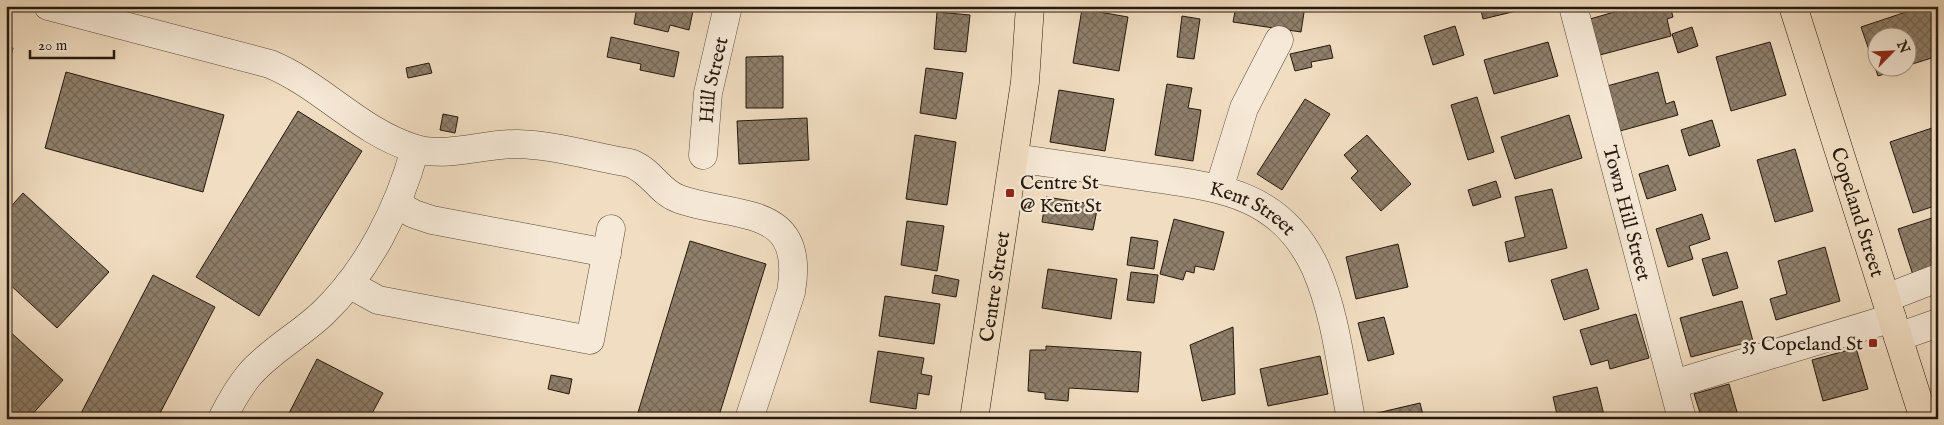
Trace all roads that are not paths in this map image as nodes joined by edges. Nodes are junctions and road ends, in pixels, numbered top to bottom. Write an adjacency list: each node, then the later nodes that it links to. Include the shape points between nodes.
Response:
1 (48, 6): 7 (street, via 270,64 300,78 374,130)
2 (728, 6): 8 (street, Hill Street, via 708,93)
3 (1030, 6): 9 (main road, Centre Street, via 1028,55)
4 (1573, 6): 16 (street, Town Hill Street)
5 (1793, 6): 14 (main road, Copeland Street)
6 (1278, 40): 10 (street, via 1244,108)
7 (415, 149): 11 (street); 18 (street, via 443,151 524,144 630,163 645,170 665,191 680,200 741,212 780,231 791,252 794,278)
8 (703, 155)
9 (1015, 158): 10 (street, Kent Street); 19 (main road, Centre Street)
10 (1219, 189): 20 (street, Kent Street, via 1248,199 1273,213 1305,249 1321,282 1330,313)
11 (396, 204): 13 (street); 13 (street, via 432,220 609,241 590,340 378,300)
12 (1938, 278): 14 (street)
13 (349, 284): 17 (street, via 310,325 250,374)
14 (1892, 318): 15 (street); 16 (street); 22 (main road, Copeland Street)
15 (1938, 323)
16 (1674, 384): 21 (street, Town Hill Street)
17 (222, 419)
18 (749, 419)
19 (974, 419)
20 (1350, 419)
21 (1682, 419)
22 (1924, 419)

